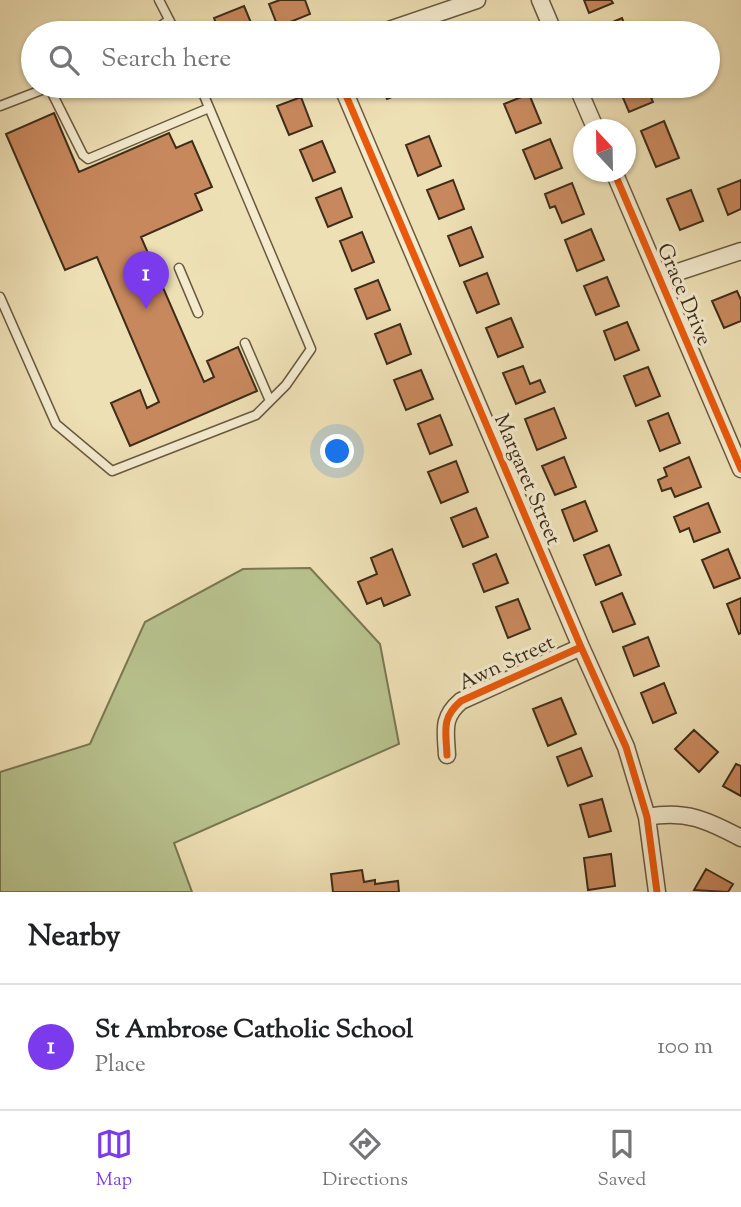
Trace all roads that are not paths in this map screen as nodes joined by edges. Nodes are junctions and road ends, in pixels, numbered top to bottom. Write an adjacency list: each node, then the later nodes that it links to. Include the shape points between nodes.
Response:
1 (159, 0): 4 (lane)
2 (477, 0): 5 (street)
3 (540, 0): 6 (street)
4 (169, 20)
5 (415, 21)
6 (549, 21)
7 (21, 98): 12 (lane)
8 (56, 98): 13 (lane, via 88,159)
9 (205, 98): 13 (lane)
10 (347, 98): 24 (street, Margaret Street)
11 (582, 98): 14 (street)
12 (0, 106)
13 (209, 108): 22 (lane, via 311,349)
14 (591, 119)
15 (618, 182): 18 (street, Grace Drive)
16 (741, 251): 18 (street)
17 (179, 268): 20 (lane)
18 (660, 278): 23 (street, Grace Drive)
19 (0, 297): 22 (lane, via 56,424 112,471 256,415)
20 (198, 313)
21 (245, 343): 22 (lane)
22 (270, 401)
23 (739, 458)
24 (581, 647): 25 (street, Awn Street, via 461,701 447,719); 26 (street, Margaret Street, via 626,747)
25 (447, 755)
26 (647, 817): 27 (street, via 698,818); 28 (street, Margaret Street)
27 (741, 838)
28 (657, 892)

